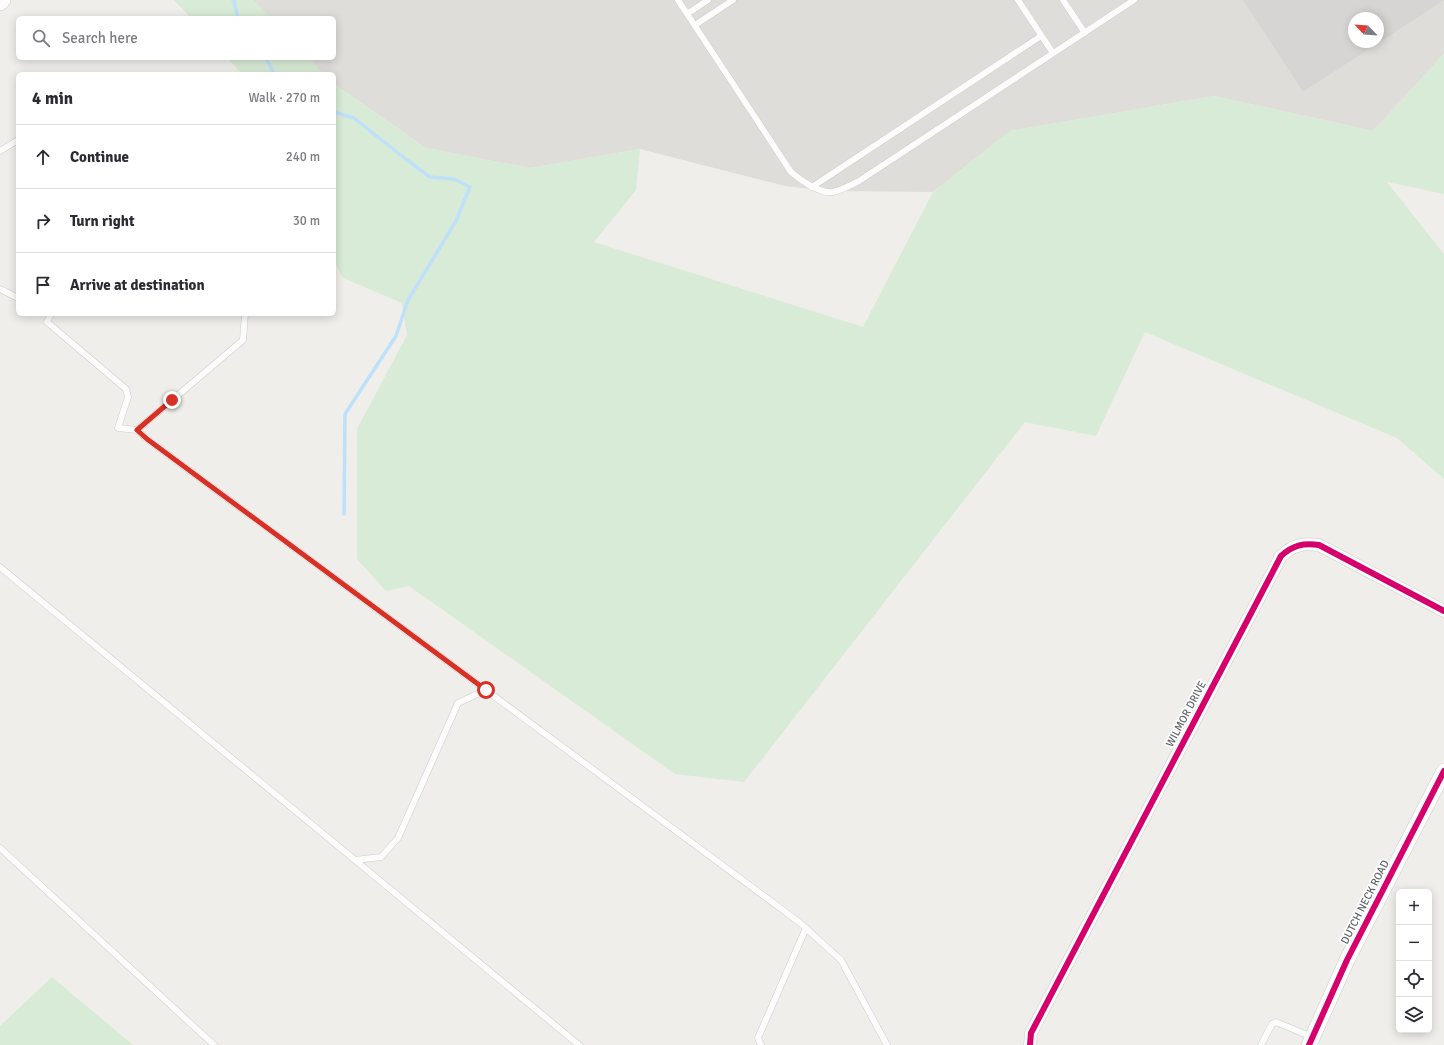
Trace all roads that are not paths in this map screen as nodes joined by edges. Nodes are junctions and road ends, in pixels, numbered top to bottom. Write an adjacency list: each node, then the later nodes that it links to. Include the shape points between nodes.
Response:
1 (678, 0): 7 (lane)
2 (708, 0): 7 (lane)
3 (733, 0): 8 (lane)
4 (1018, 0): 10 (lane)
5 (1063, 0): 9 (lane)
6 (1134, 0): 9 (lane)
7 (687, 14): 8 (lane)
8 (695, 25): 14 (lane, via 791,172 800,181)
9 (1084, 33): 11 (lane)
10 (1041, 36): 11 (lane); 14 (lane)
11 (1053, 53): 14 (lane, via 859,181 831,192)
12 (16, 141): 13 (lane)
13 (0, 150)
14 (812, 187)
15 (0, 289): 16 (lane)
16 (16, 297)
17 (50, 316): 19 (lane, via 47,322 126,389 128,397 118,428)
18 (244, 316): 19 (lane, via 243,340)
19 (137, 430): 22 (lane)
20 (0, 567): 25 (lane)
21 (1444, 611): 32 (street, WILMOR DRIVE, via 1319,545 1299,545 1281,556 1031,1033)
22 (486, 690): 25 (lane, via 458,703 398,838 381,857); 26 (lane)
23 (1444, 771): 27 (street, DUTCH NECK ROAD, via 1347,960)
24 (0, 848): 28 (lane)
25 (355, 860): 29 (lane)
26 (806, 928): 30 (lane, via 758,1038); 31 (lane, via 841,960)
27 (1311, 1041): 33 (lane, via 1276,1022 1272,1024)
28 (214, 1045)
29 (580, 1045)
30 (761, 1045)
31 (887, 1045)
32 (1030, 1045)
33 (1261, 1045)

